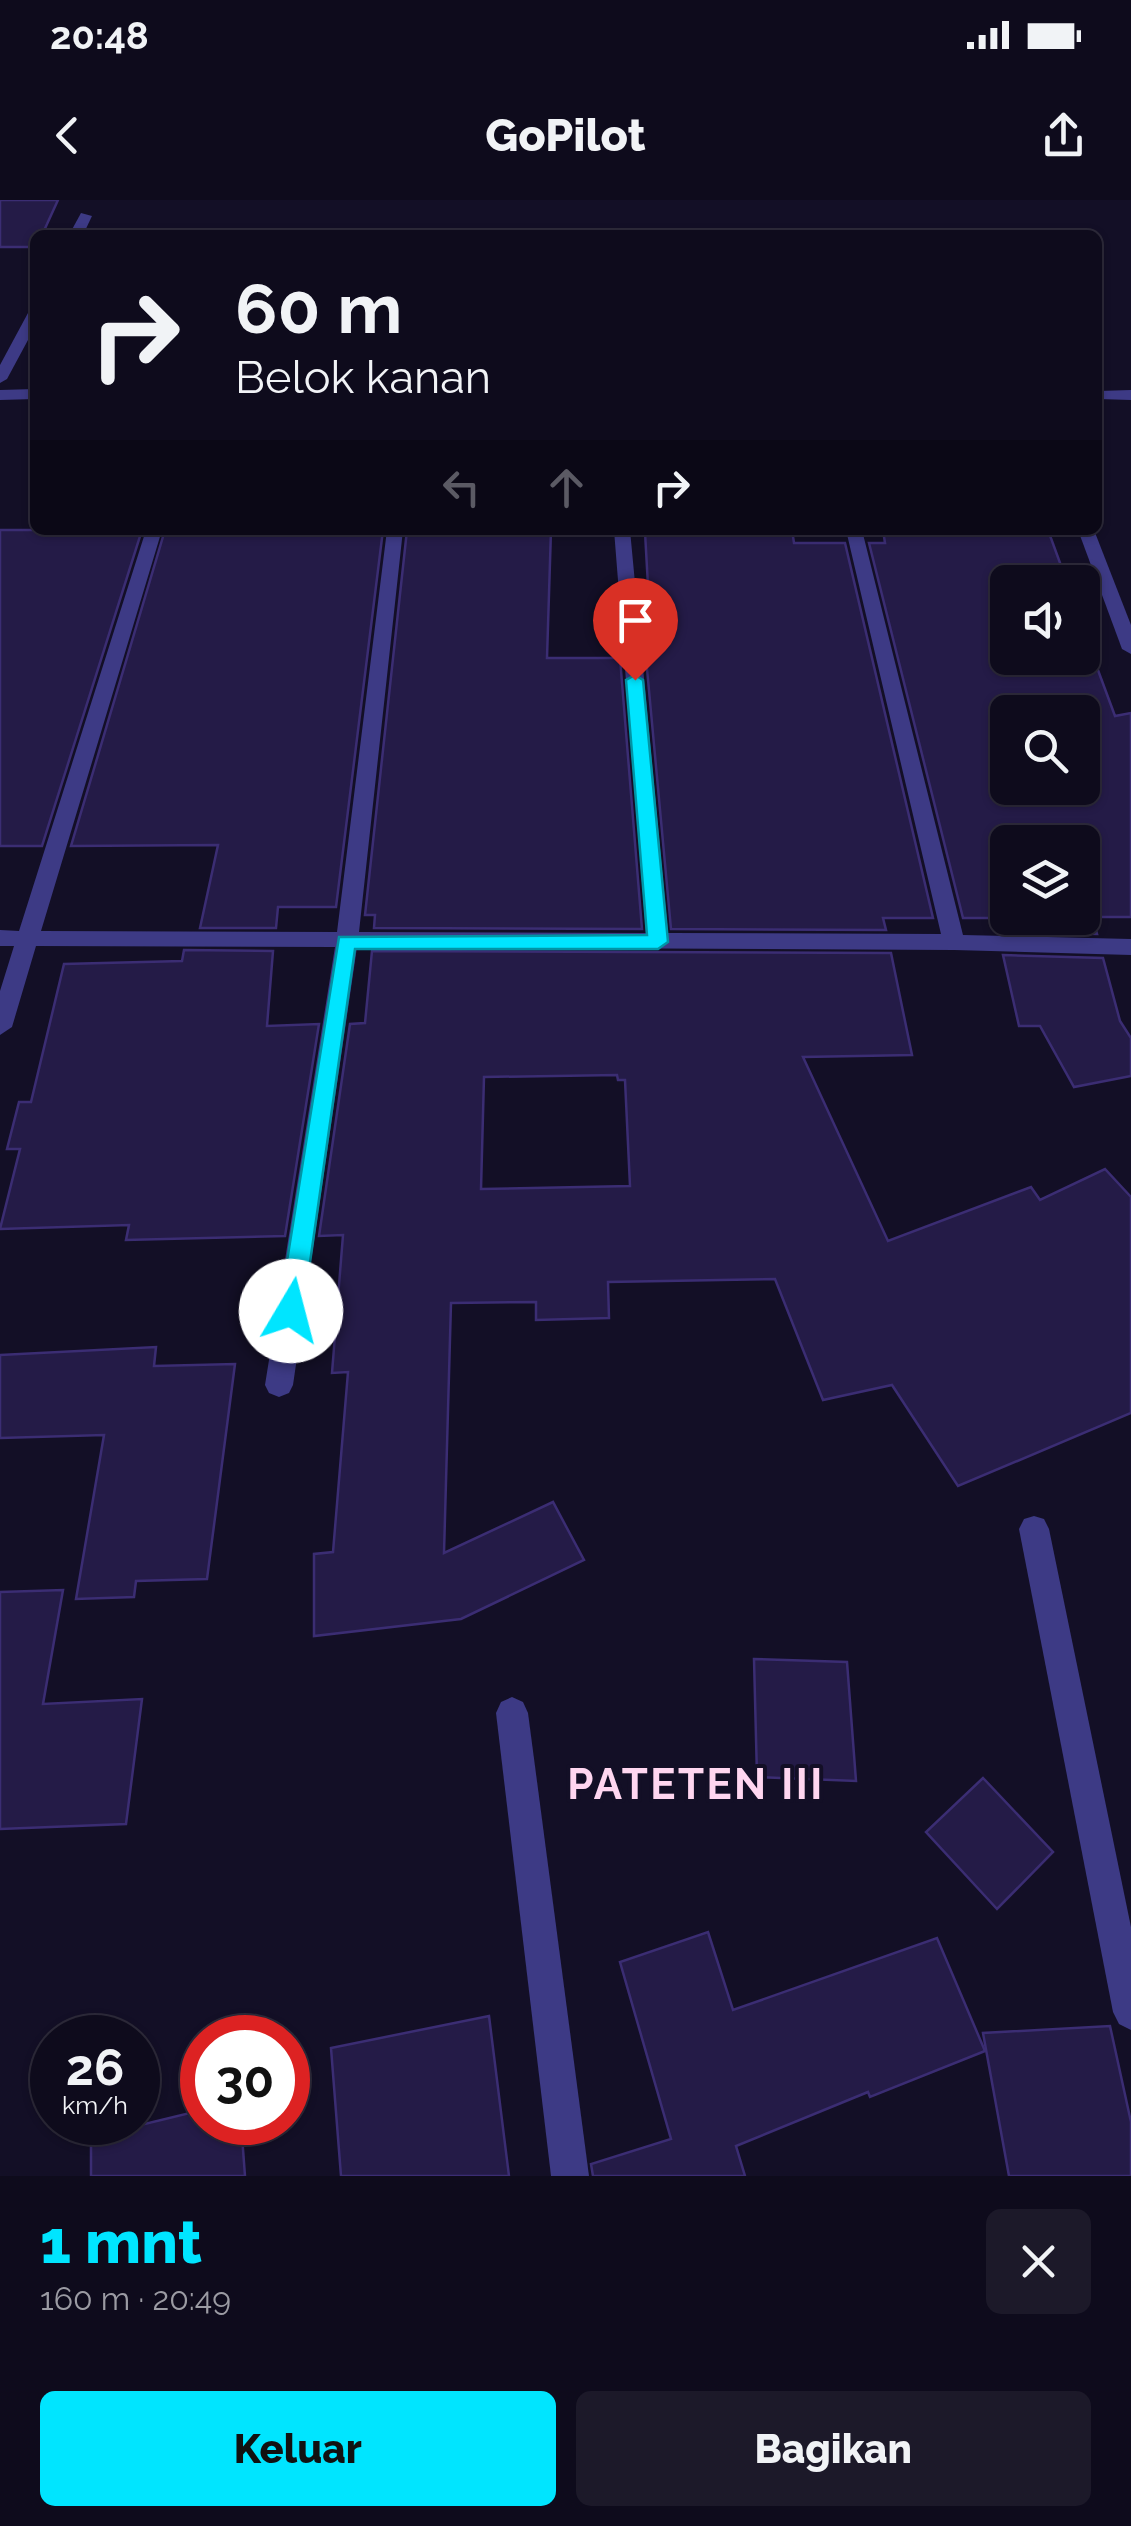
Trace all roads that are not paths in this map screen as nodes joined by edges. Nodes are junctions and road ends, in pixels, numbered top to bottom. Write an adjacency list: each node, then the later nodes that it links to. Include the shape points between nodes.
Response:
1 (86, 216): 2 (street)
2 (79, 230)
3 (30, 323): 4 (street)
4 (0, 380)
5 (30, 394): 7 (street)
6 (1131, 394): 8 (street)
7 (0, 395)
8 (1102, 395)
9 (152, 535): 15 (street)
10 (394, 535): 17 (street)
11 (622, 535): 18 (street)
12 (855, 535): 19 (street)
13 (1088, 535): 14 (street)
14 (1131, 648)
15 (30, 937): 16 (street); 17 (street); 21 (street)
16 (0, 938)
17 (346, 942): 18 (street); 22 (street)
18 (658, 942): 19 (street)
19 (954, 942): 20 (street)
20 (1131, 946)
21 (0, 1027)
22 (280, 1385)
23 (1034, 1529): 25 (street)
24 (512, 1713): 26 (street)
25 (1131, 2012)
26 (570, 2176)

